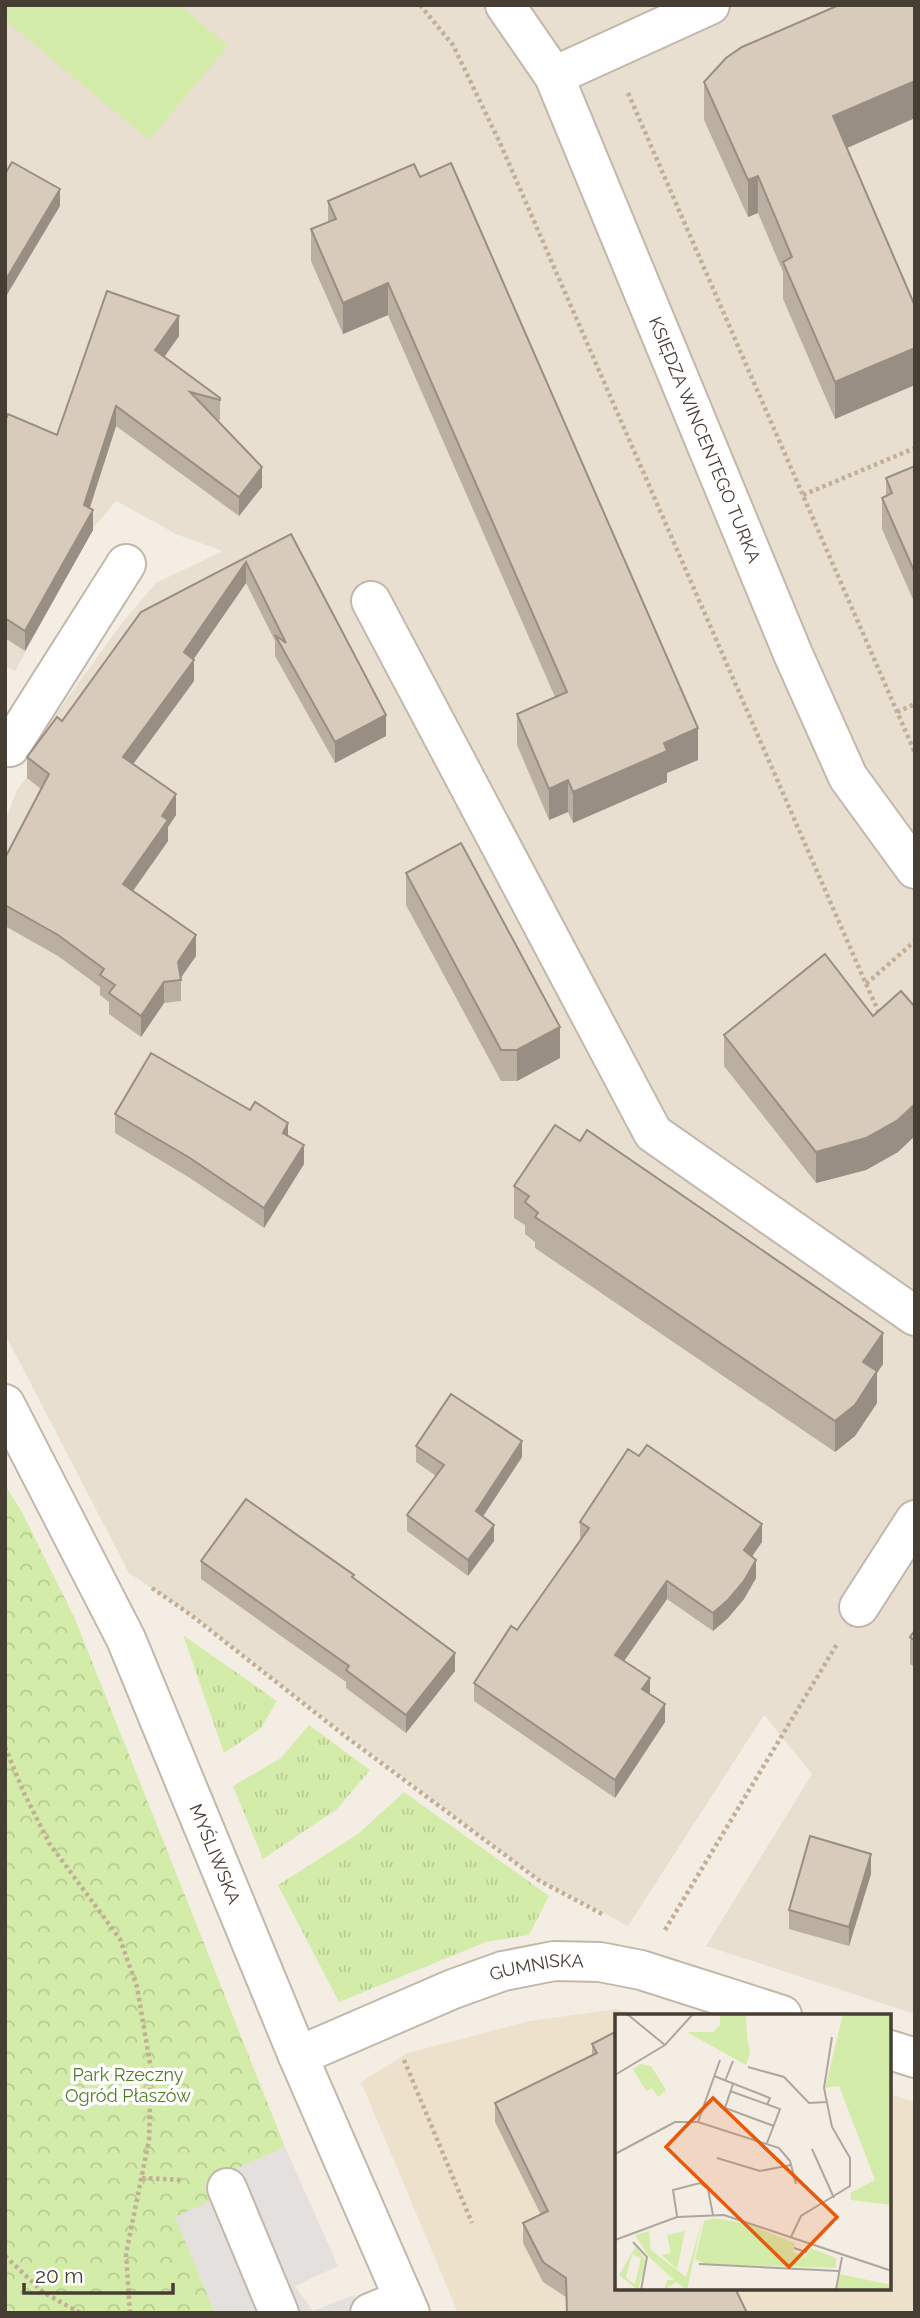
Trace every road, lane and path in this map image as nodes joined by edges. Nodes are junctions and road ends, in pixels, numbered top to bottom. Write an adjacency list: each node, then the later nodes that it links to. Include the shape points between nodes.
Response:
1 (420, 5): 16 (path, via 453,45 500,143)
2 (505, 5): 5 (street, KSIĘDZA WINCENTEGO TURKA)
3 (710, 5): 4 (street)
4 (609, 51): 5 (street); 7 (path)
5 (554, 76): 14 (street, KSIĘDZA WINCENTEGO TURKA, via 848,777)
6 (915, 448): 7 (path)
7 (803, 495): 11 (path)
8 (126, 565): 12 (street)
9 (372, 601): 18 (street, via 653,1133)
10 (915, 704): 11 (path)
11 (897, 712): 13 (path)
12 (7, 742)
13 (915, 753)
14 (915, 869)
15 (915, 941): 16 (path)
16 (866, 984): 17 (path)
17 (883, 1021)
18 (915, 1316)
19 (5, 1404): 29 (street, MYŚLIWSKA, via 126,1639)
20 (915, 1520): 22 (street)
21 (150, 1587): 24 (path, via 540,1881)
22 (859, 1607): 25 (path)
23 (5, 1747): 36 (path, via 49,1843 120,1939 137,1987 151,2069 149,2140 126,2254)
24 (611, 1918)
25 (641, 1970): 26 (street, GUMNISKA); 29 (street, GUMNISKA, via 600,1962 554,1961 503,1971)
26 (779, 2014)
27 (400, 2049): 32 (path)
28 (892, 2051): 30 (street)
29 (298, 2056): 34 (street, MYŚLIWSKA)
30 (915, 2058)
31 (227, 2188): 37 (street)
32 (472, 2223)
33 (5, 2256): 35 (path, via 43,2292)
34 (395, 2308)
35 (80, 2313)
36 (130, 2313)
37 (279, 2313)

